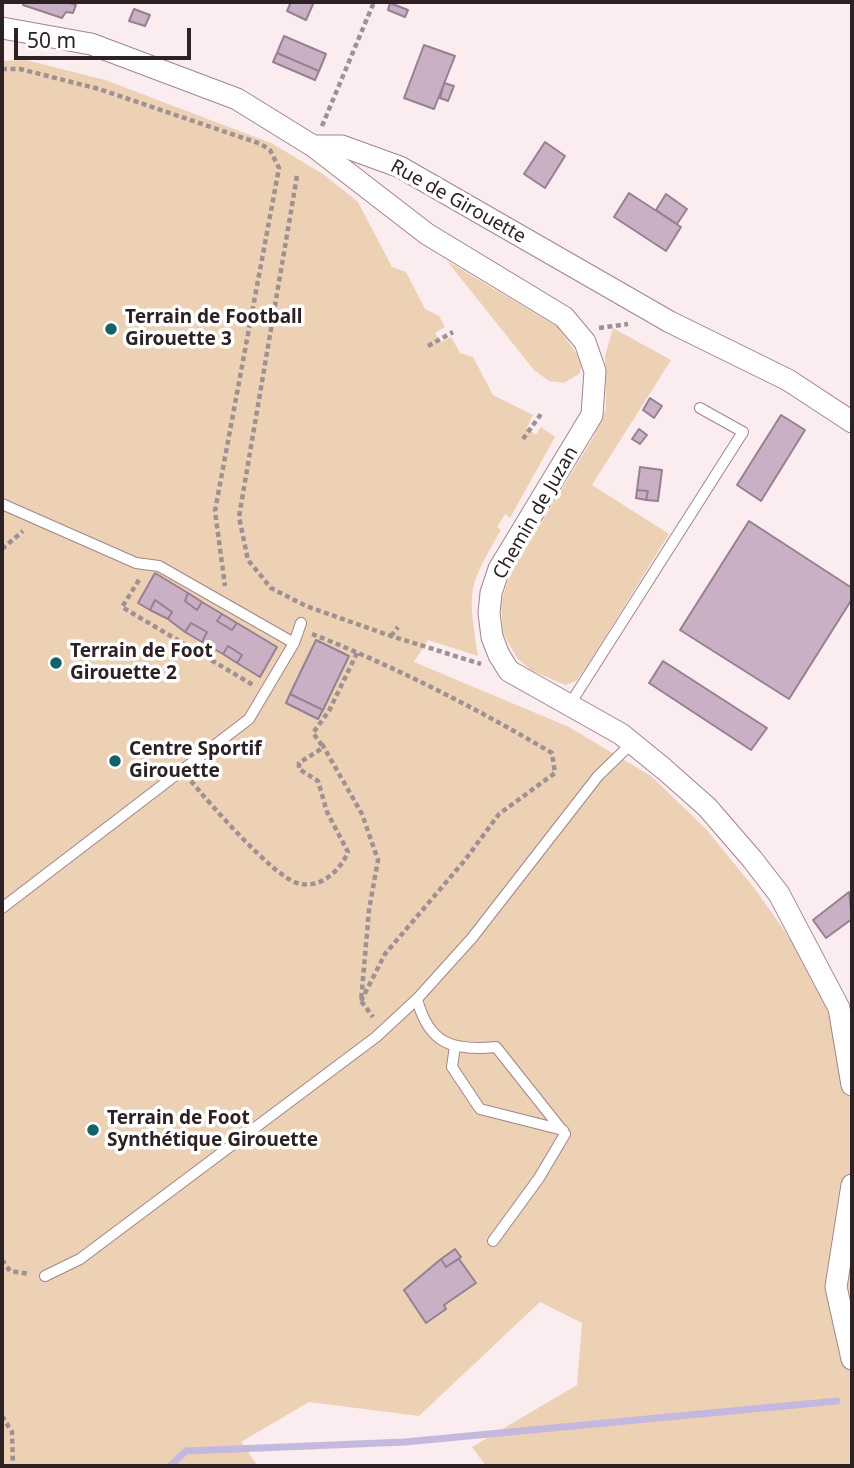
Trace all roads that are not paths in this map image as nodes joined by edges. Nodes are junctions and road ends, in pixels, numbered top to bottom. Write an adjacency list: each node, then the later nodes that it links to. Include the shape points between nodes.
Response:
1 (2, 28): 2 (street, Rue de Girouette, via 91,44 237,99)
2 (313, 146): 4 (street, Rue de Girouette, via 342,146 400,167 670,322 788,380); 8 (street, Chemin de Juzan, via 427,234 564,317 585,342 595,371 592,415 499,569 491,593 492,637 509,671)
3 (700, 408): 8 (lane, via 743,432)
4 (852, 422)
5 (2, 503): 7 (lane, via 136,563 159,566)
6 (300, 626): 7 (lane)
7 (295, 643): 10 (lane, via 249,719)
8 (570, 704): 9 (street)
9 (632, 743): 11 (lane, via 598,776 472,938); 13 (street, via 707,807 779,894 839,1008)
10 (2, 908)
11 (417, 999): 12 (lane, via 422,1020 436,1037); 17 (lane, via 376,1037 80,1259)
12 (455, 1046): 14 (lane, via 464,1050 496,1047); 14 (lane, via 452,1067 480,1109)
13 (852, 1085)
14 (563, 1130): 16 (lane, via 565,1134 539,1178)
15 (852, 1185): 18 (street, via 836,1287)
16 (493, 1241)
17 (46, 1276)
18 (852, 1359)

